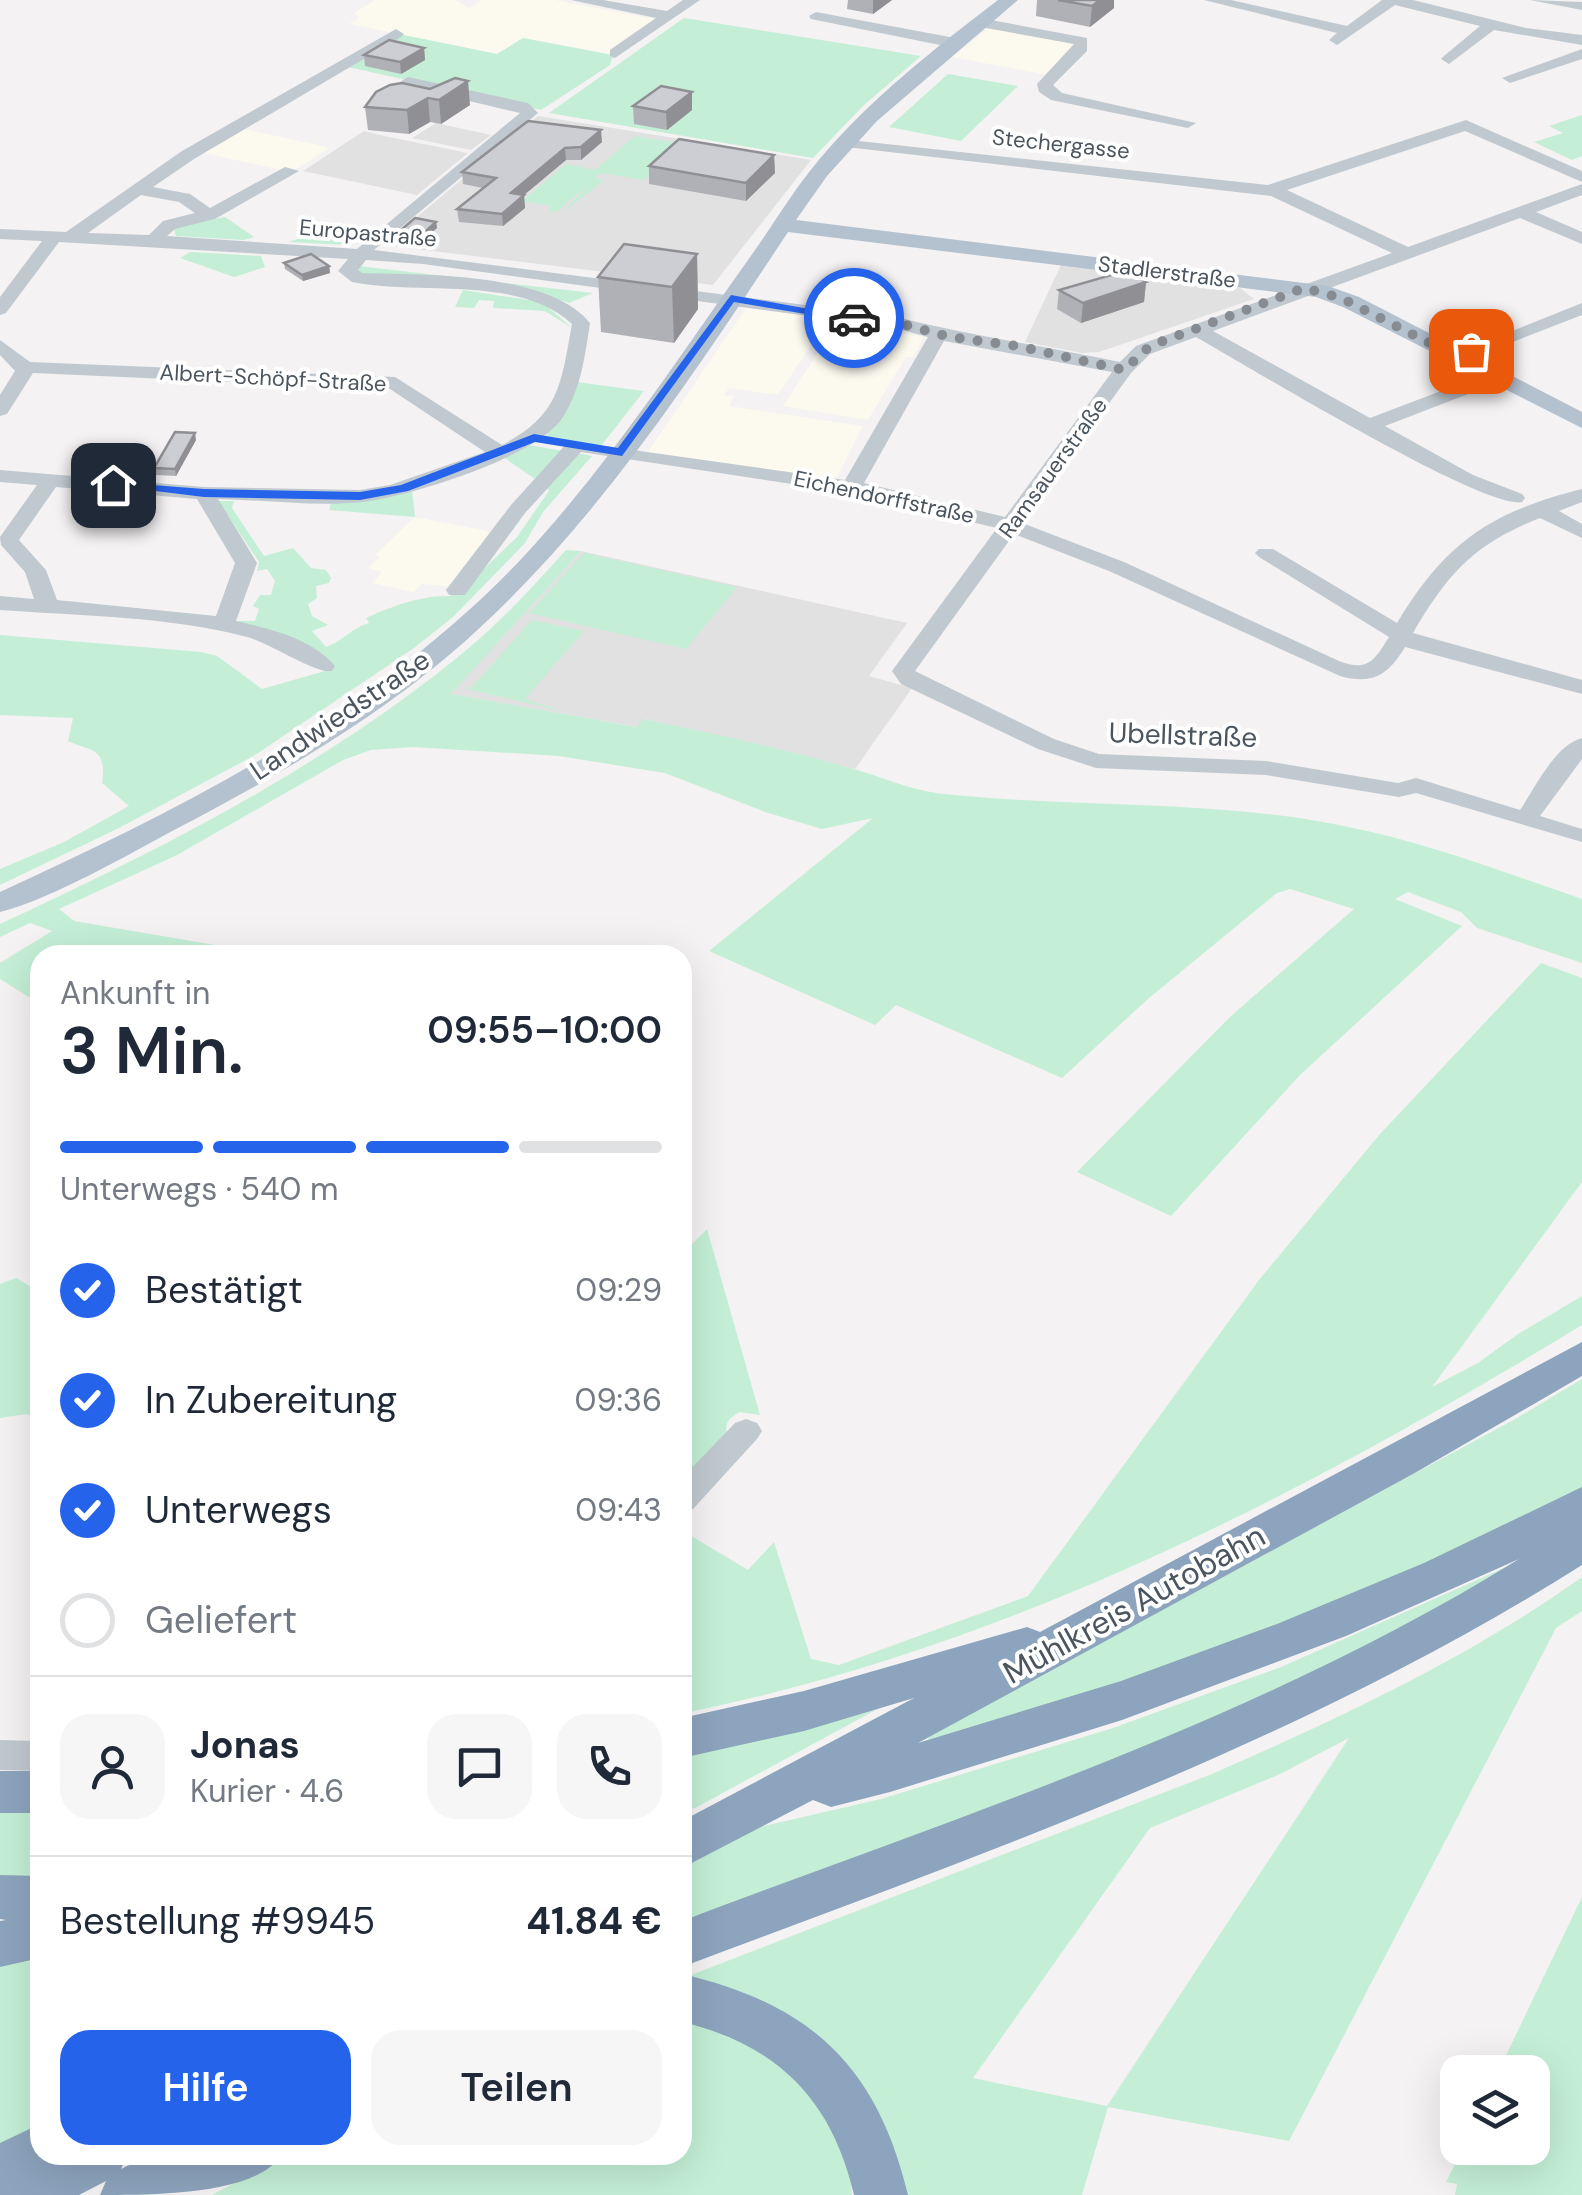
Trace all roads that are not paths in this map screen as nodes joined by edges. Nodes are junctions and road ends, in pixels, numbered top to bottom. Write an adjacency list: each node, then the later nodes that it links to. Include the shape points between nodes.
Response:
1 (578, 0): 9 (street)
2 (693, 0): 9 (street)
3 (842, 0): 16 (street, via 816,16)
4 (1006, 0): 10 (main road, Landwiedstraße)
5 (1211, 0): 12 (street)
6 (1394, 0): 11 (street); 12 (street)
7 (1537, 0): 8 (street)
8 (1582, 6)
9 (669, 16): 17 (street)
10 (980, 23): 16 (main road, Landwiedstraße); 22 (street, via 1082,41 1045,84 1057,97)
11 (1492, 24): 14 (street); 19 (street)
12 (1349, 31): 15 (street)
13 (396, 34): 34 (street, via 188,154)
14 (1582, 40)
15 (1334, 42)
16 (956, 43): 23 (main road, Landwiedstraße)
17 (616, 53)
18 (1582, 54): 20 (street)
19 (1449, 59)
20 (1510, 78)
21 (408, 82): 38 (street, via 522,106 530,114)
22 (1188, 123)
23 (846, 142): 27 (street, Stechergasse); 31 (main road, Landwiedstraße)
24 (1582, 177): 27 (street, Stechergasse, via 1466,125)
25 (151, 186): 30 (street, Europastraße)
26 (279, 187): 30 (street, Europastraße)
27 (1270, 190): 37 (street, Stechergasse)
28 (1582, 190): 29 (street, Ramsauerstraße)
29 (1520, 211): 35 (street); 37 (street, Ramsauerstraße)
30 (226, 216): 33 (street, Europastraße, via 168,225); 36 (street, Europastraße)
31 (783, 226): 39 (main road, Stadlerstraße); 40 (main road, Landwiedstraße)
32 (0, 234): 34 (street, Europastraße)
33 (157, 236)
34 (62, 238): 38 (street, Europastraße); 41 (street)
35 (1582, 239)
36 (267, 243)
37 (1404, 252): 39 (street, Ramsauerstraße)
38 (360, 254): 40 (street, Europastraße); 53 (street, via 347,268 358,278 531,295 575,314 581,328 572,376 550,422)
39 (1304, 288): 43 (street, Ramsauerstraße); 46 (main road, Stadlerstraße, via 1341,298)
40 (731, 298): 44 (street, Europastraße); 55 (main road, Landwiedstraße)
41 (0, 308)
42 (1582, 309): 46 (street)
43 (1196, 329): 48 (street, Ramsauerstraße, via 1143,350); 52 (street)
44 (938, 334): 48 (street, Europastraße); 59 (street)
45 (0, 346): 47 (street)
46 (1457, 357): 49 (main road, Stadlerstraße)
47 (24, 367): 50 (street); 56 (street, Albert-Schöpf-Straße, via 395,383)
48 (1124, 370): 63 (street, Ramsauerstraße)
49 (1483, 382): 51 (main road, Stadlerstraße); 52 (street)
50 (0, 410)
51 (1582, 421)
52 (1369, 425): 62 (street, via 1466,480)
53 (534, 438): 54 (street); 56 (street)
54 (576, 445): 55 (street); 66 (street)
55 (622, 452): 59 (street, Eichendorffstraße); 77 (main road, Landwiedstraße, via 522,572 396,683 227,789)
56 (502, 454): 60 (street, via 370,495)
57 (0, 476): 58 (street)
58 (51, 480): 60 (street); 68 (street, via 8,537 42,582)
59 (852, 486): 63 (street, Eichendorffstraße)
60 (204, 493): 69 (street, via 246,564)
61 (1582, 494): 62 (street)
62 (1532, 507): 64 (street); 70 (street, via 1455,557)
63 (1012, 526): 70 (street, Eichendorffstraße, via 1356,674 1380,668); 72 (street, Ramsauerstraße)
64 (1582, 532)
65 (1266, 553): 70 (street)
66 (457, 590)
67 (0, 603): 68 (street)
68 (41, 607): 69 (street)
69 (224, 623): 71 (street, via 280,638)
70 (1402, 636): 73 (street)
71 (324, 666)
72 (904, 676): 75 (street, Ubellstraße, via 1096,762 1266,768 1399,790 1416,785)
73 (1582, 688)
74 (1582, 745): 75 (street)
75 (1526, 820): 76 (street, Ubellstraße)
76 (1578, 836)
77 (0, 903)
78 (1582, 1356): 83 (highway, Mühlkreis Autobahn)
79 (746, 1431): 80 (street)
80 (692, 1489)
81 (1582, 1504): 89 (highway, via 1462,1566 1212,1669 1024,1732)
82 (1582, 1542): 94 (highway, via 1446,1626 1265,1716)
83 (1074, 1634): 84 (highway, via 804,1712); 90 (highway, Mühlkreis Autobahn)
84 (692, 1736)
85 (0, 1756): 86 (street)
86 (30, 1756)
87 (0, 1792): 88 (highway)
88 (30, 1792)
89 (692, 1818)
90 (692, 1841)
91 (0, 1897): 92 (highway)
92 (30, 1898)
93 (30, 1937): 95 (highway)
94 (692, 1940)
95 (0, 1944)
96 (692, 2001): 105 (highway, via 753,2018 805,2051 852,2109)
97 (30, 2156): 101 (highway)
98 (81, 2165): 102 (highway)
99 (186, 2165): 103 (highway)
100 (234, 2165): 104 (highway)
101 (0, 2172)
102 (25, 2195)
103 (127, 2195)
104 (174, 2195)
105 (881, 2195)

